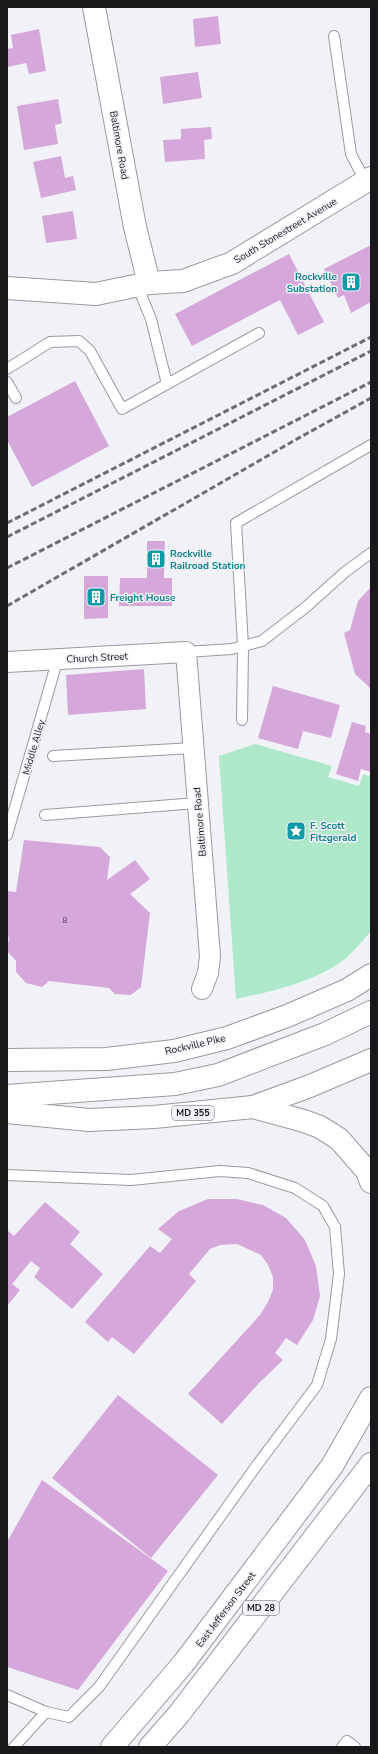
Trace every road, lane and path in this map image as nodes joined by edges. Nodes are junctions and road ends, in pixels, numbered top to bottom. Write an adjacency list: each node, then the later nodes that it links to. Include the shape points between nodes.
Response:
1 (94, 7): 4 (main road, Baltimore Road, via 135,227)
2 (334, 36): 3 (lane, via 351,154)
3 (368, 180): 4 (main road, South Stonestreet Avenue, via 232,263 183,281)
4 (143, 284): 5 (main road, South Stonestreet Avenue, via 96,294); 9 (lane)
5 (7, 288)
6 (259, 333): 9 (lane)
7 (7, 369): 9 (lane, via 50,342 79,340 90,351 122,410)
8 (7, 382): 10 (lane)
9 (167, 384)
10 (16, 398)
11 (371, 445): 13 (lane, via 236,523)
12 (371, 553): 13 (lane, via 262,641)
13 (243, 646): 14 (lane); 17 (lane)
14 (186, 652): 15 (street, Church Street); 18 (street, Baltimore Road)
15 (58, 658): 16 (street, Church Street); 22 (lane, Middle Alley)
16 (7, 662)
17 (242, 720)
18 (193, 748): 19 (lane); 20 (street, Baltimore Road)
19 (53, 756)
20 (198, 803): 21 (lane); 25 (street, Baltimore Road, via 210,956 208,973)
21 (45, 815)
22 (7, 835)
23 (371, 959): 26 (main road)
24 (371, 975): 26 (main road, Rockville Pike)
25 (202, 989)
26 (347, 990): 28 (main road, Rockville Pike, via 227,1038 174,1051 106,1059)
27 (371, 1012): 30 (main road, via 325,1034 218,1075 175,1084)
28 (7, 1060)
29 (371, 1060): 31 (main road, MD 355)
30 (7, 1096)
31 (253, 1107): 32 (main road, MD 355, via 154,1117 89,1120); 34 (main road, via 304,1121 339,1139 367,1171)
32 (7, 1112)
33 (7, 1175): 38 (lane, via 131,1180 220,1171 248,1173 295,1188 323,1206 335,1227 339,1274 331,1339 317,1385 99,1687 69,1718)
34 (371, 1182)
35 (371, 1398): 40 (main road, East Jefferson Street / MD 28, via 332,1466 184,1664)
36 (371, 1466): 41 (main road, MD 28, via 179,1714)
37 (7, 1695): 38 (lane)
38 (46, 1712): 39 (lane)
39 (14, 1747)
40 (112, 1747)
41 (150, 1747)
42 (342, 1747): 43 (lane, via 347,1741)
43 (355, 1747)

